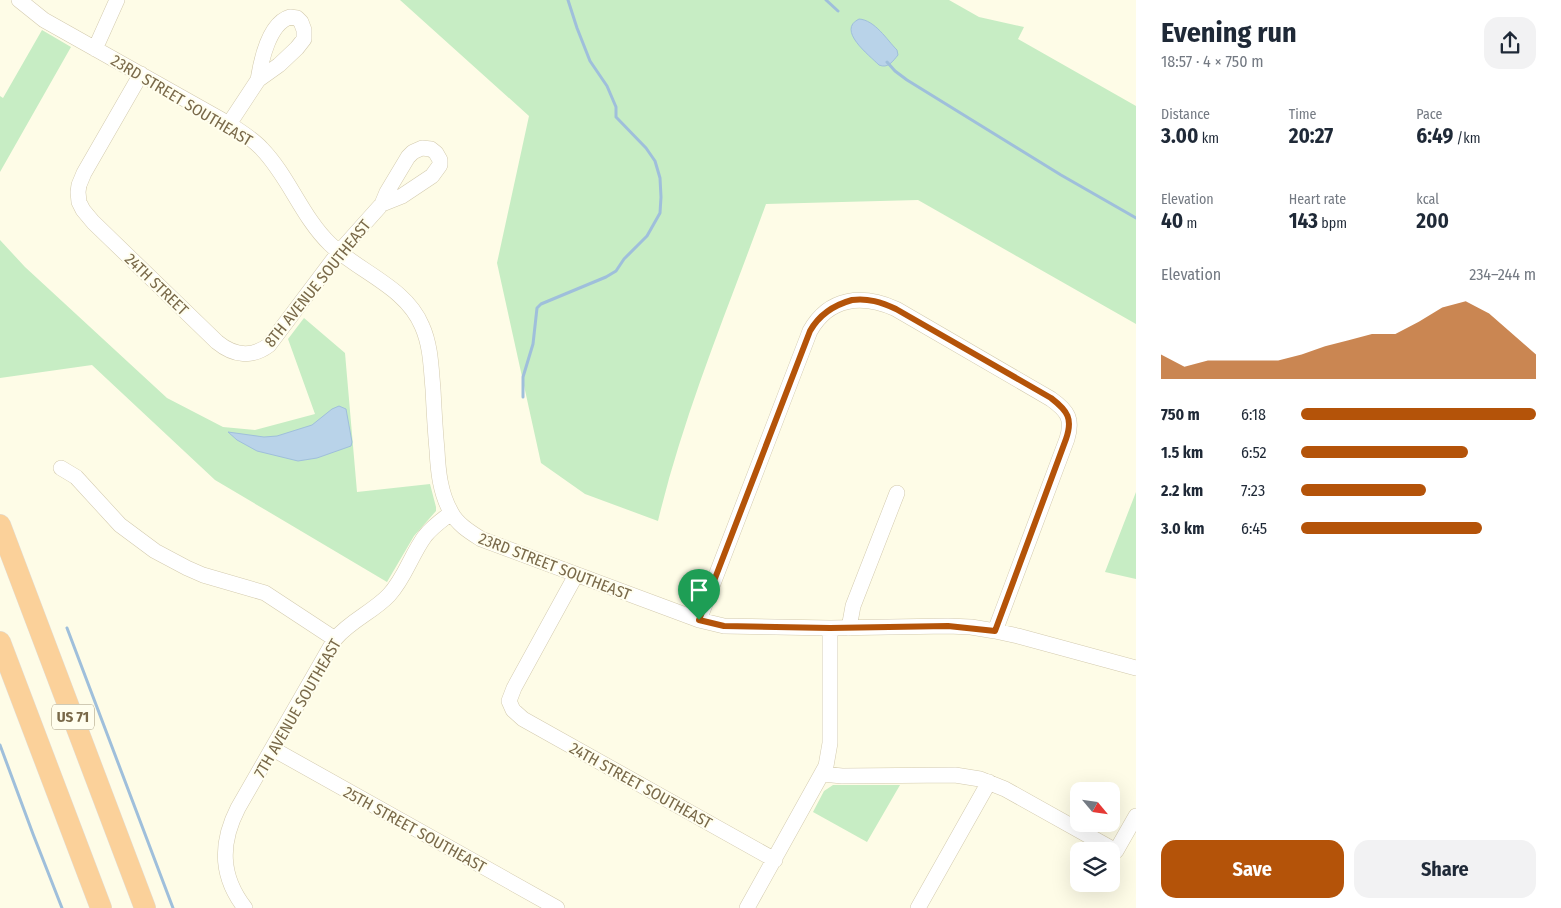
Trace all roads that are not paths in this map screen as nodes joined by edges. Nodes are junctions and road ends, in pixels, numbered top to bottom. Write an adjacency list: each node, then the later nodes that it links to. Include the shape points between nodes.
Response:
1 (19, 0): 3 (street, 23RD STREET SOUTHEAST, via 44,20)
2 (117, 0): 3 (street)
3 (95, 49): 4 (street, 23RD STREET SOUTHEAST)
4 (141, 74): 6 (street, 23RD STREET SOUTHEAST); 9 (street, 24TH STREET, via 84,173 78,198 82,210 217,342 233,352)
5 (258, 80): 6 (street)
6 (229, 124): 8 (street, 23RD STREET SOUTHEAST, via 262,148 319,232)
7 (382, 204): 8 (street, 8TH AVENUE SOUTHEAST)
8 (339, 252): 9 (street, 8TH AVENUE SOUTHEAST, via 274,340 263,350); 12 (street, 23RD STREET SOUTHEAST, via 404,300 423,328 431,360 440,480)
9 (248, 354)
10 (61, 468): 19 (street, via 76,477 120,525 155,551 203,575 265,593)
11 (897, 493): 17 (street, via 853,606)
12 (451, 513): 14 (street, 23RD STREET SOUTHEAST, via 466,529 486,541); 19 (street, 7TH AVENUE SOUTHEAST, via 425,536 402,577 382,602)
13 (0, 526): 30 (highway, US 71)
14 (576, 575): 15 (street, 23RD STREET SOUTHEAST); 28 (street, 24TH STREET SOUTHEAST, via 514,688 510,706 523,719)
15 (699, 620): 16 (street, 23RD STREET SOUTHEAST, via 724,626); 18 (street, via 813,324 826,312 845,302 867,300 896,309 1051,398 1069,418 1066,439)
16 (830, 628): 17 (street, 23RD STREET SOUTHEAST); 25 (street, via 830,743)
17 (849, 628): 18 (street, 23RD STREET SOUTHEAST, via 948,626)
18 (995, 631): 22 (street, 23RD STREET SOUTHEAST)
19 (335, 639): 24 (street, 7TH AVENUE SOUTHEAST)
20 (0, 642): 23 (highway, US 71)
21 (0, 650): 23 (highway)
22 (1136, 668)
23 (19, 694): 29 (highway, US 71)
24 (273, 749): 31 (street, 7TH AVENUE SOUTHEAST, via 238,808 227,836 228,876); 32 (street, 25TH STREET SOUTHEAST)
25 (823, 774): 26 (street, via 955,775); 28 (street)
26 (989, 782): 27 (street, via 1116,851); 34 (street)
27 (1136, 816)
28 (775, 860): 33 (street)
29 (101, 908)
30 (145, 908)
31 (245, 908)
32 (557, 908)
33 (748, 908)
34 (918, 908)

